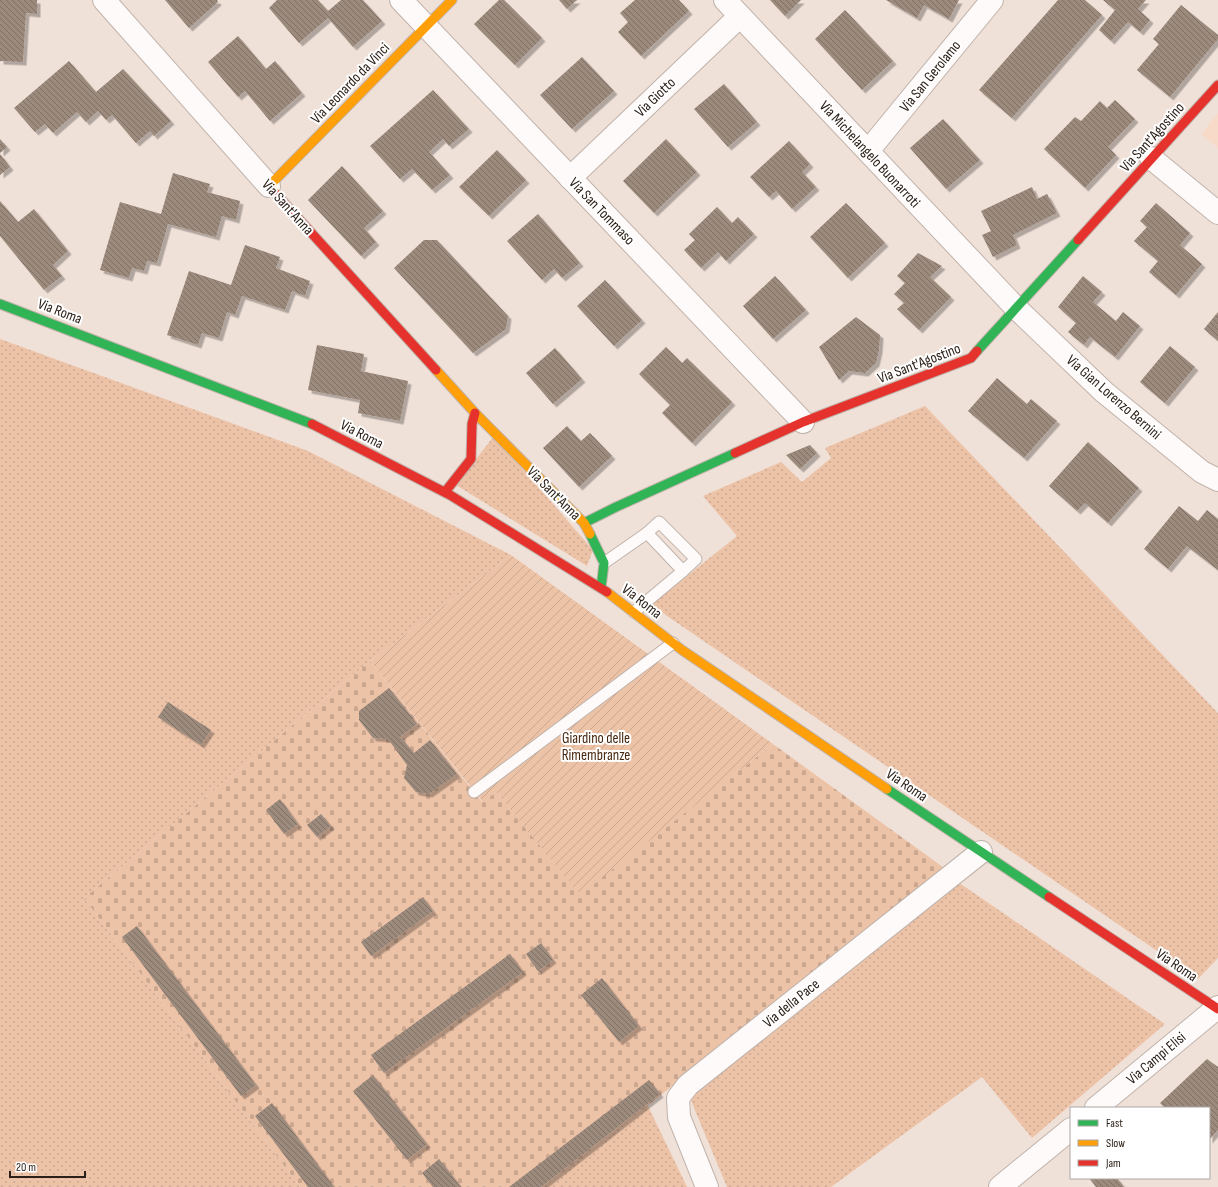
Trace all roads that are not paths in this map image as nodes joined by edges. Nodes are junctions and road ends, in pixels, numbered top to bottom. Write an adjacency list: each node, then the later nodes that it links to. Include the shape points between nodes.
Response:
1 (104, 0): 12 (street, Via Sant'Anna)
2 (401, 0): 7 (street, Via San Tommaso)
3 (452, 0): 7 (street, Via Leonardo da Vinci)
4 (725, 0): 6 (street, Via Michelangelo Buonarroti)
5 (992, 0): 9 (street, Via San Gerolamo)
6 (740, 16): 9 (street, Via Michelangelo Buonarroti); 11 (street, Via Giotto)
7 (425, 26): 11 (street, Via San Tommaso); 12 (street, Via Leonardo da Vinci)
8 (1218, 85): 10 (street, Via Sant'Agostino)
9 (868, 151): 15 (street, Via Michelangelo Buonarroti)
10 (1151, 158): 13 (street); 15 (street, Via Sant'Agostino)
11 (570, 178): 17 (street, Via San Tommaso)
12 (269, 186): 16 (street, Via Sant'Anna)
13 (1218, 213)
14 (0, 304): 19 (street, Via Roma, via 306,421)
15 (1016, 308): 17 (street, Via Sant'Agostino, via 971,358); 18 (street, Via Gian Lorenzo Bernini, via 1104,392 1202,472)
16 (475, 413): 19 (street, via 472,424 471,459); 20 (street, Via Sant'Anna)
17 (803, 422): 20 (street, Via Sant'Agostino)
18 (1218, 480)
19 (445, 492): 24 (street, Via Roma)
20 (584, 523): 22 (street, Via Sant'Anna)
21 (647, 533): 22 (lane); 23 (lane); 23 (lane, via 660,522 696,559)
22 (604, 563): 24 (street)
23 (683, 571): 25 (lane)
24 (602, 588): 25 (street, Via Roma)
25 (634, 612): 26 (street, Via Roma)
26 (673, 643): 27 (lane); 28 (street, Via Roma)
27 (474, 792)
28 (981, 852): 29 (street, Via Roma); 32 (street, Via della Pace, via 688,1085 678,1098 679,1117)
29 (1218, 1008): 30 (street, Via Campi Elisi)
30 (1097, 1107)
31 (1070, 1130): 33 (street)
32 (708, 1187)
33 (1000, 1187)

